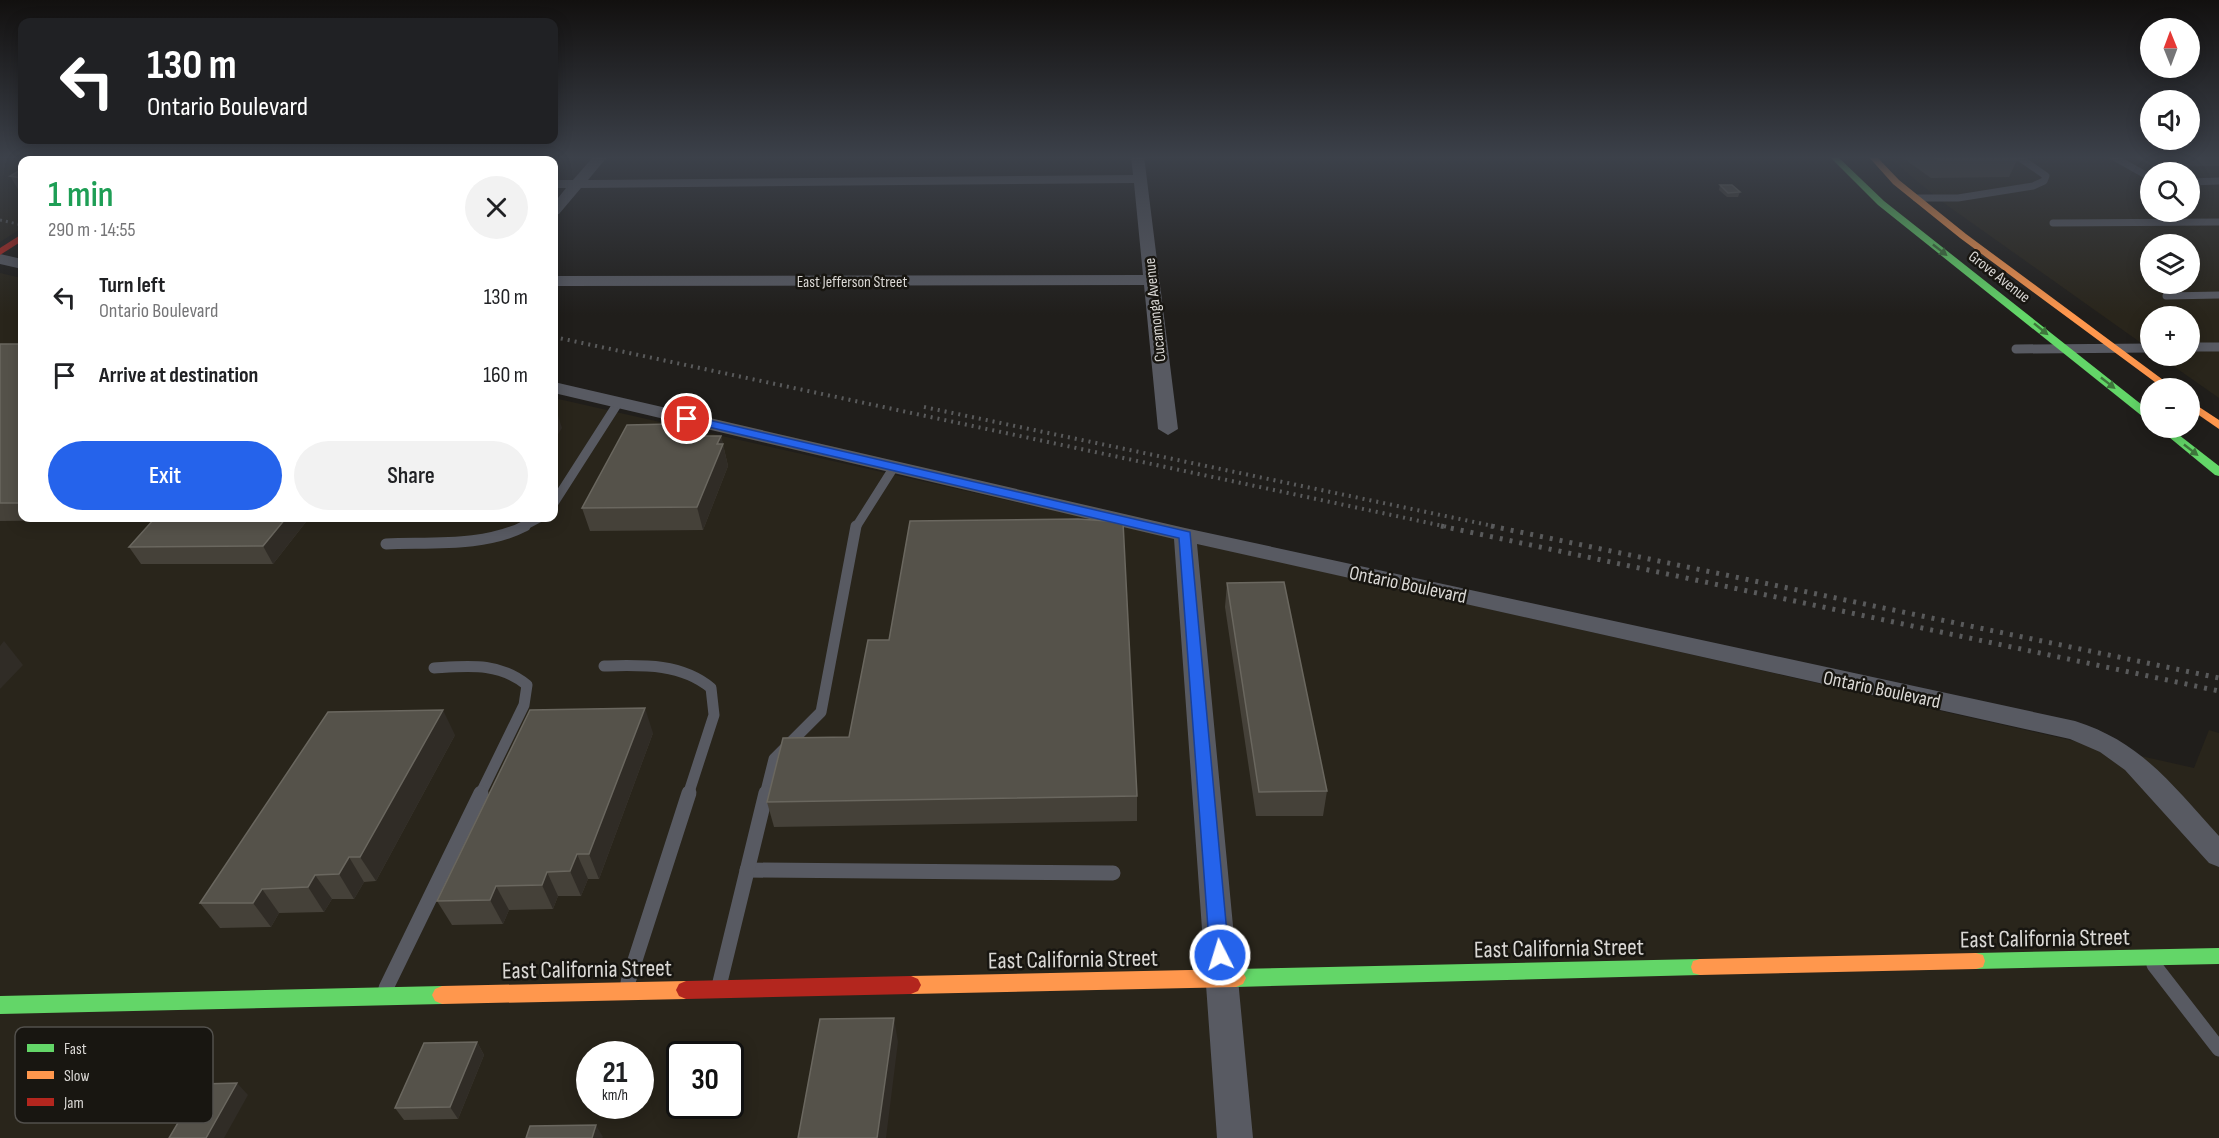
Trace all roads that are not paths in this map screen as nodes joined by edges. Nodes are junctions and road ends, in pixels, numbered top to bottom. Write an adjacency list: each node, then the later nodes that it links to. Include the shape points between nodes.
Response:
1 (1143, 209): 10 (street, Cucamonga Avenue)
2 (1890, 209): 17 (main road, Grove Avenue, one-way to 17)
3 (1930, 209): 18 (main road, Grove Avenue)
4 (2219, 222): 5 (lane)
5 (2053, 223)
6 (18, 240): 7 (main road)
7 (0, 252)
8 (0, 259): 9 (street)
9 (18, 263)
10 (1150, 280): 11 (street, East Jefferson Street); 26 (street, Cucamonga Avenue)
11 (558, 281)
12 (2219, 295): 13 (lane)
13 (2166, 296)
14 (2200, 347): 15 (lane)
15 (2219, 347)
16 (2016, 348): 17 (lane)
17 (2065, 348): 18 (lane); 23 (main road, Grove Avenue, one-way to 23)
18 (2117, 348): 19 (lane); 20 (main road, Grove Avenue)
19 (2140, 348)
20 (2156, 378)
21 (558, 389): 22 (street, Ontario Boulevard)
22 (618, 403): 28 (street, Ontario Boulevard); 30 (lane)
23 (2140, 409)
24 (2200, 412): 25 (main road)
25 (2219, 426)
26 (1168, 429)
27 (2176, 438): 29 (main road, one-way to 29)
28 (894, 467): 32 (street, Ontario Boulevard); 37 (lane, via 856,525 821,712 774,759)
29 (2219, 472)
30 (558, 497)
31 (532, 522): 33 (lane, via 511,533 472,540)
32 (1185, 535): 36 (street, Ontario Boulevard, via 2075,731 2109,745 2134,763); 41 (street)
33 (386, 544)
34 (604, 666): 43 (lane, via 649,664 696,675 711,688 714,715)
35 (434, 668): 44 (lane, via 489,665 514,672 526,685 524,705)
36 (2219, 855)
37 (747, 870): 38 (lane); 42 (lane)
38 (1113, 873)
39 (2219, 956): 40 (main road, East California Street)
40 (2148, 958): 41 (main road, East California Street); 46 (lane)
41 (1221, 978): 42 (main road, East California Street); 47 (street)
42 (719, 989): 43 (main road, East California Street)
43 (625, 991): 44 (main road, East California Street)
44 (382, 996): 45 (main road, East California Street)
45 (0, 1005)
46 (2219, 1049)
47 (1235, 1138)

